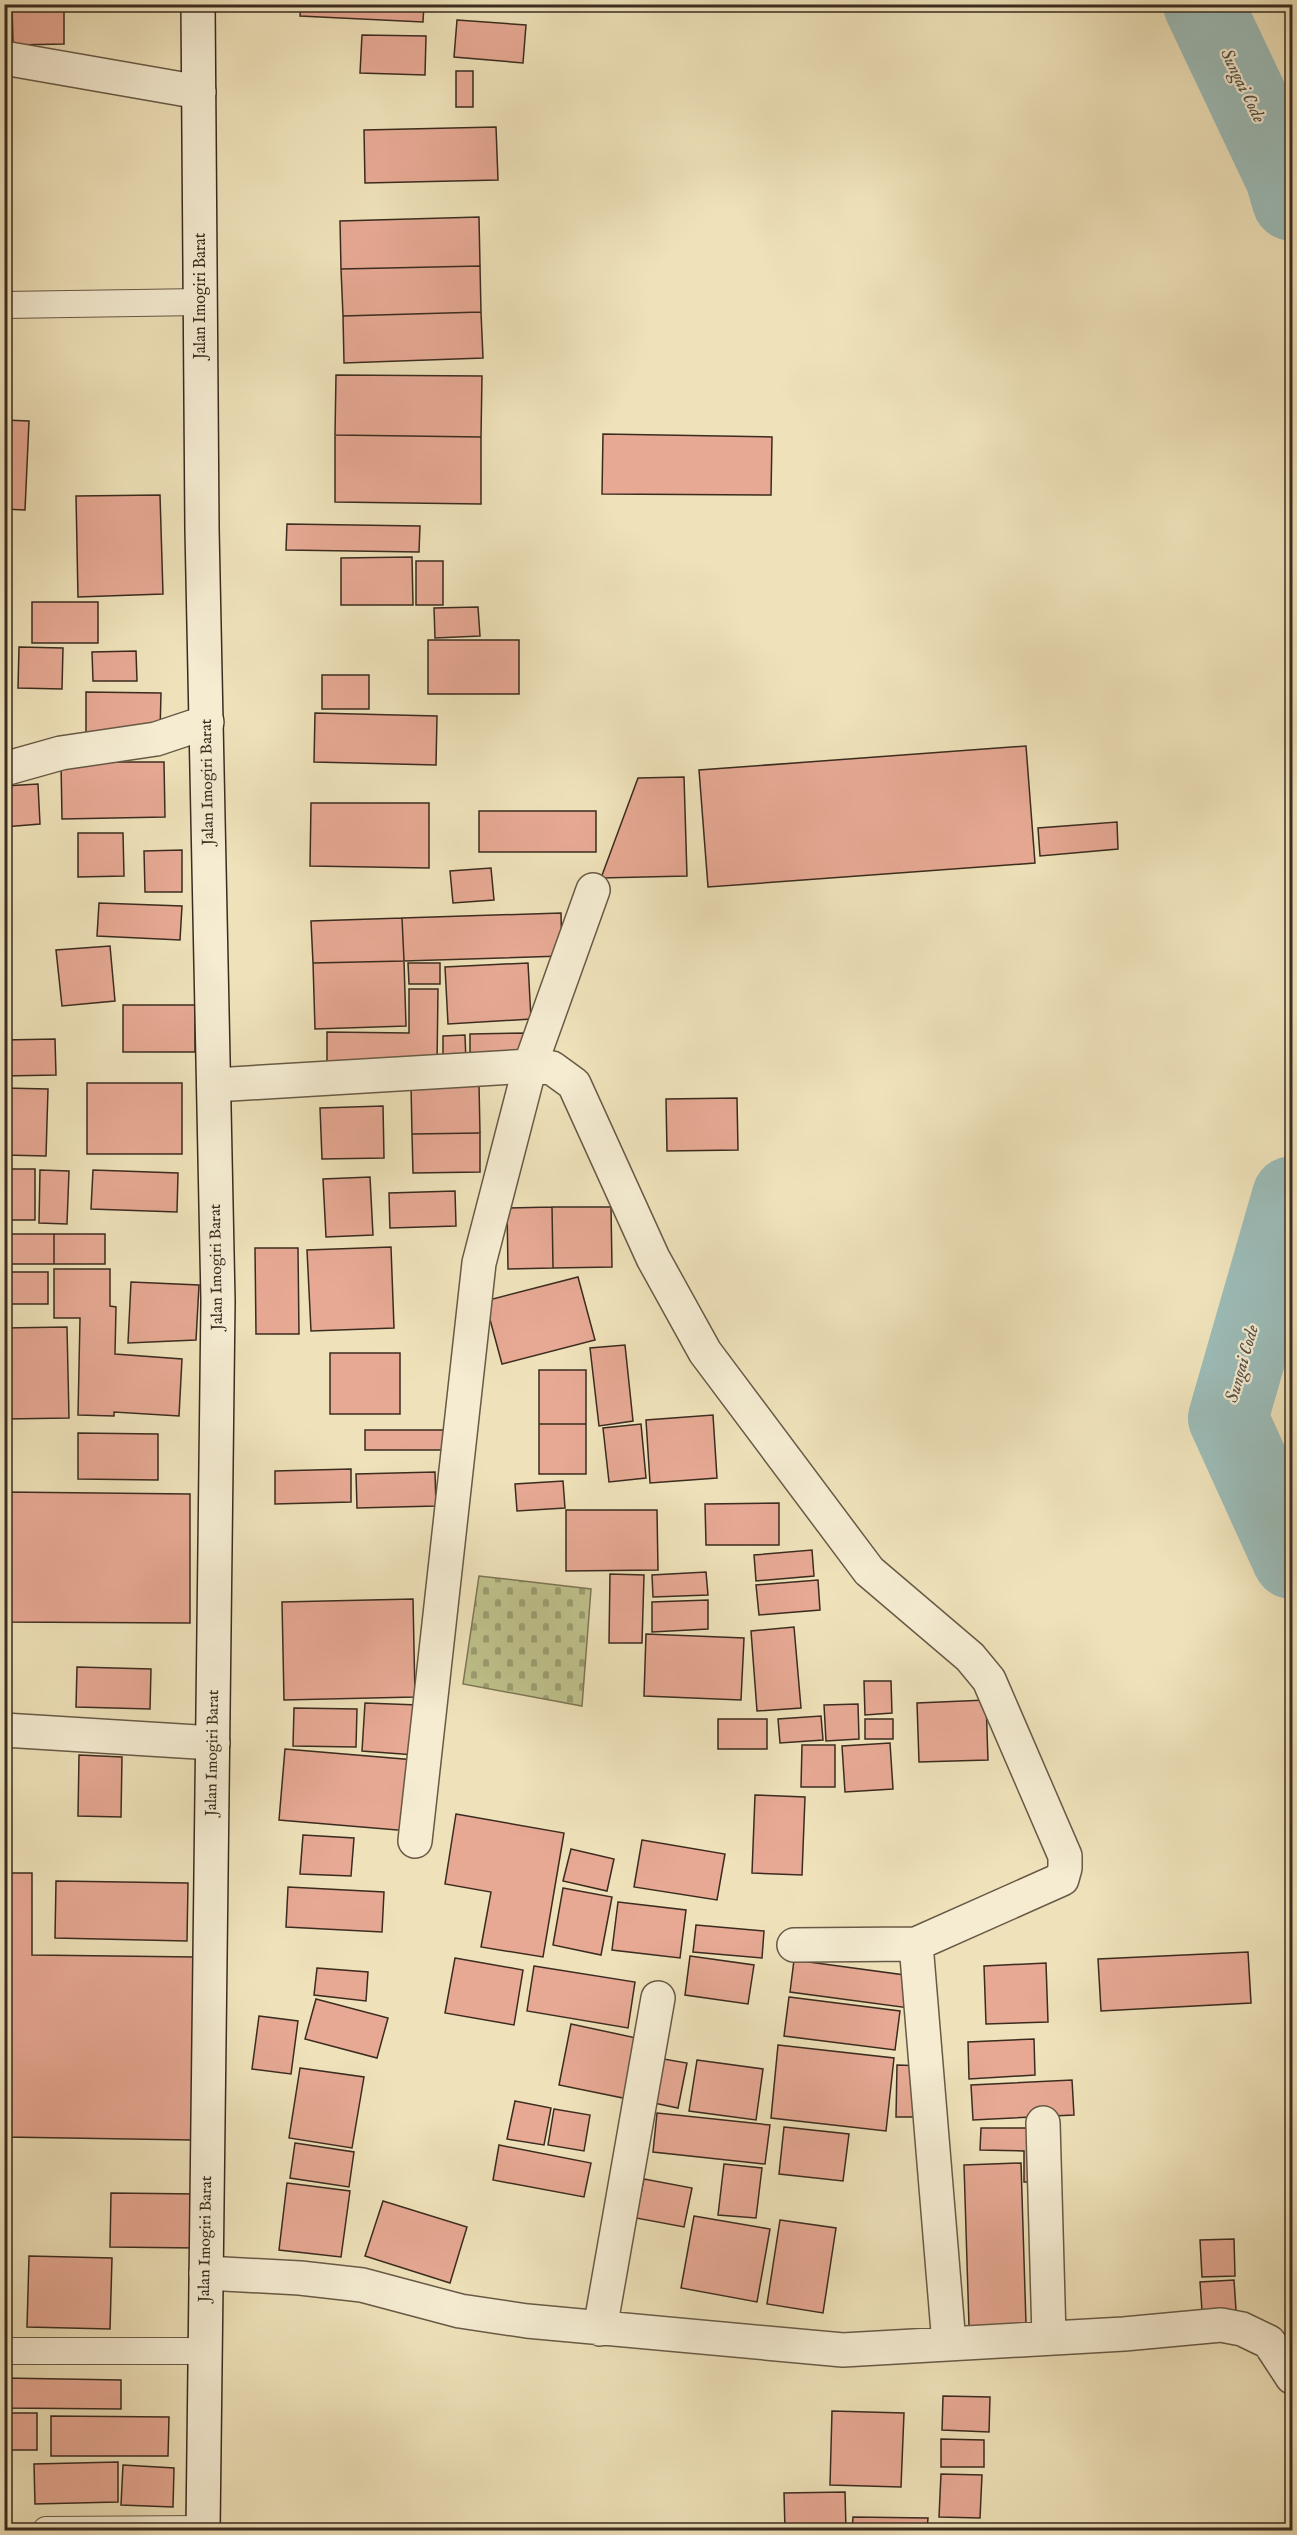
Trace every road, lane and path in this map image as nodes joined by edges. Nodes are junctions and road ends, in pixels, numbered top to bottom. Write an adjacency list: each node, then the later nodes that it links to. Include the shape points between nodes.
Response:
1 (198, 4): 3 (street, Jalan Imogiri Barat)
2 (4, 58): 3 (street)
3 (199, 92): 4 (street, Jalan Imogiri Barat)
4 (201, 302): 5 (lane); 6 (street, Jalan Imogiri Barat)
5 (4, 305)
6 (207, 722): 7 (street, via 156,739 61,753); 10 (street, Jalan Imogiri Barat)
7 (4, 769)
8 (593, 890): 9 (street)
9 (530, 1066): 10 (street); 13 (street, via 479,1263); 14 (street, via 552,1068 574,1084 653,1258 705,1352 869,1571 970,1657 989,1680 1065,1856 1062,1879)
10 (214, 1084): 12 (street, Jalan Imogiri Barat, via 218,1302)
11 (4, 1730): 12 (street)
12 (213, 1743): 18 (street, Jalan Imogiri Barat)
13 (415, 1841)
14 (916, 1944): 15 (street); 21 (street)
15 (794, 1945)
16 (658, 1998): 19 (street)
17 (1043, 2122): 20 (street)
18 (206, 2273): 19 (street, via 362,2285 460,2311); 23 (street, Jalan Imogiri Barat)
19 (600, 2329): 21 (street, via 843,2350)
20 (1049, 2337): 21 (street); 24 (street, via 1221,2325 1242,2329 1269,2342)
21 (950, 2344)
22 (4, 2351): 23 (lane)
23 (205, 2351): 26 (street, Jalan Imogiri Barat)
24 (1293, 2377)
25 (46, 2530): 26 (lane)
26 (203, 2530)

